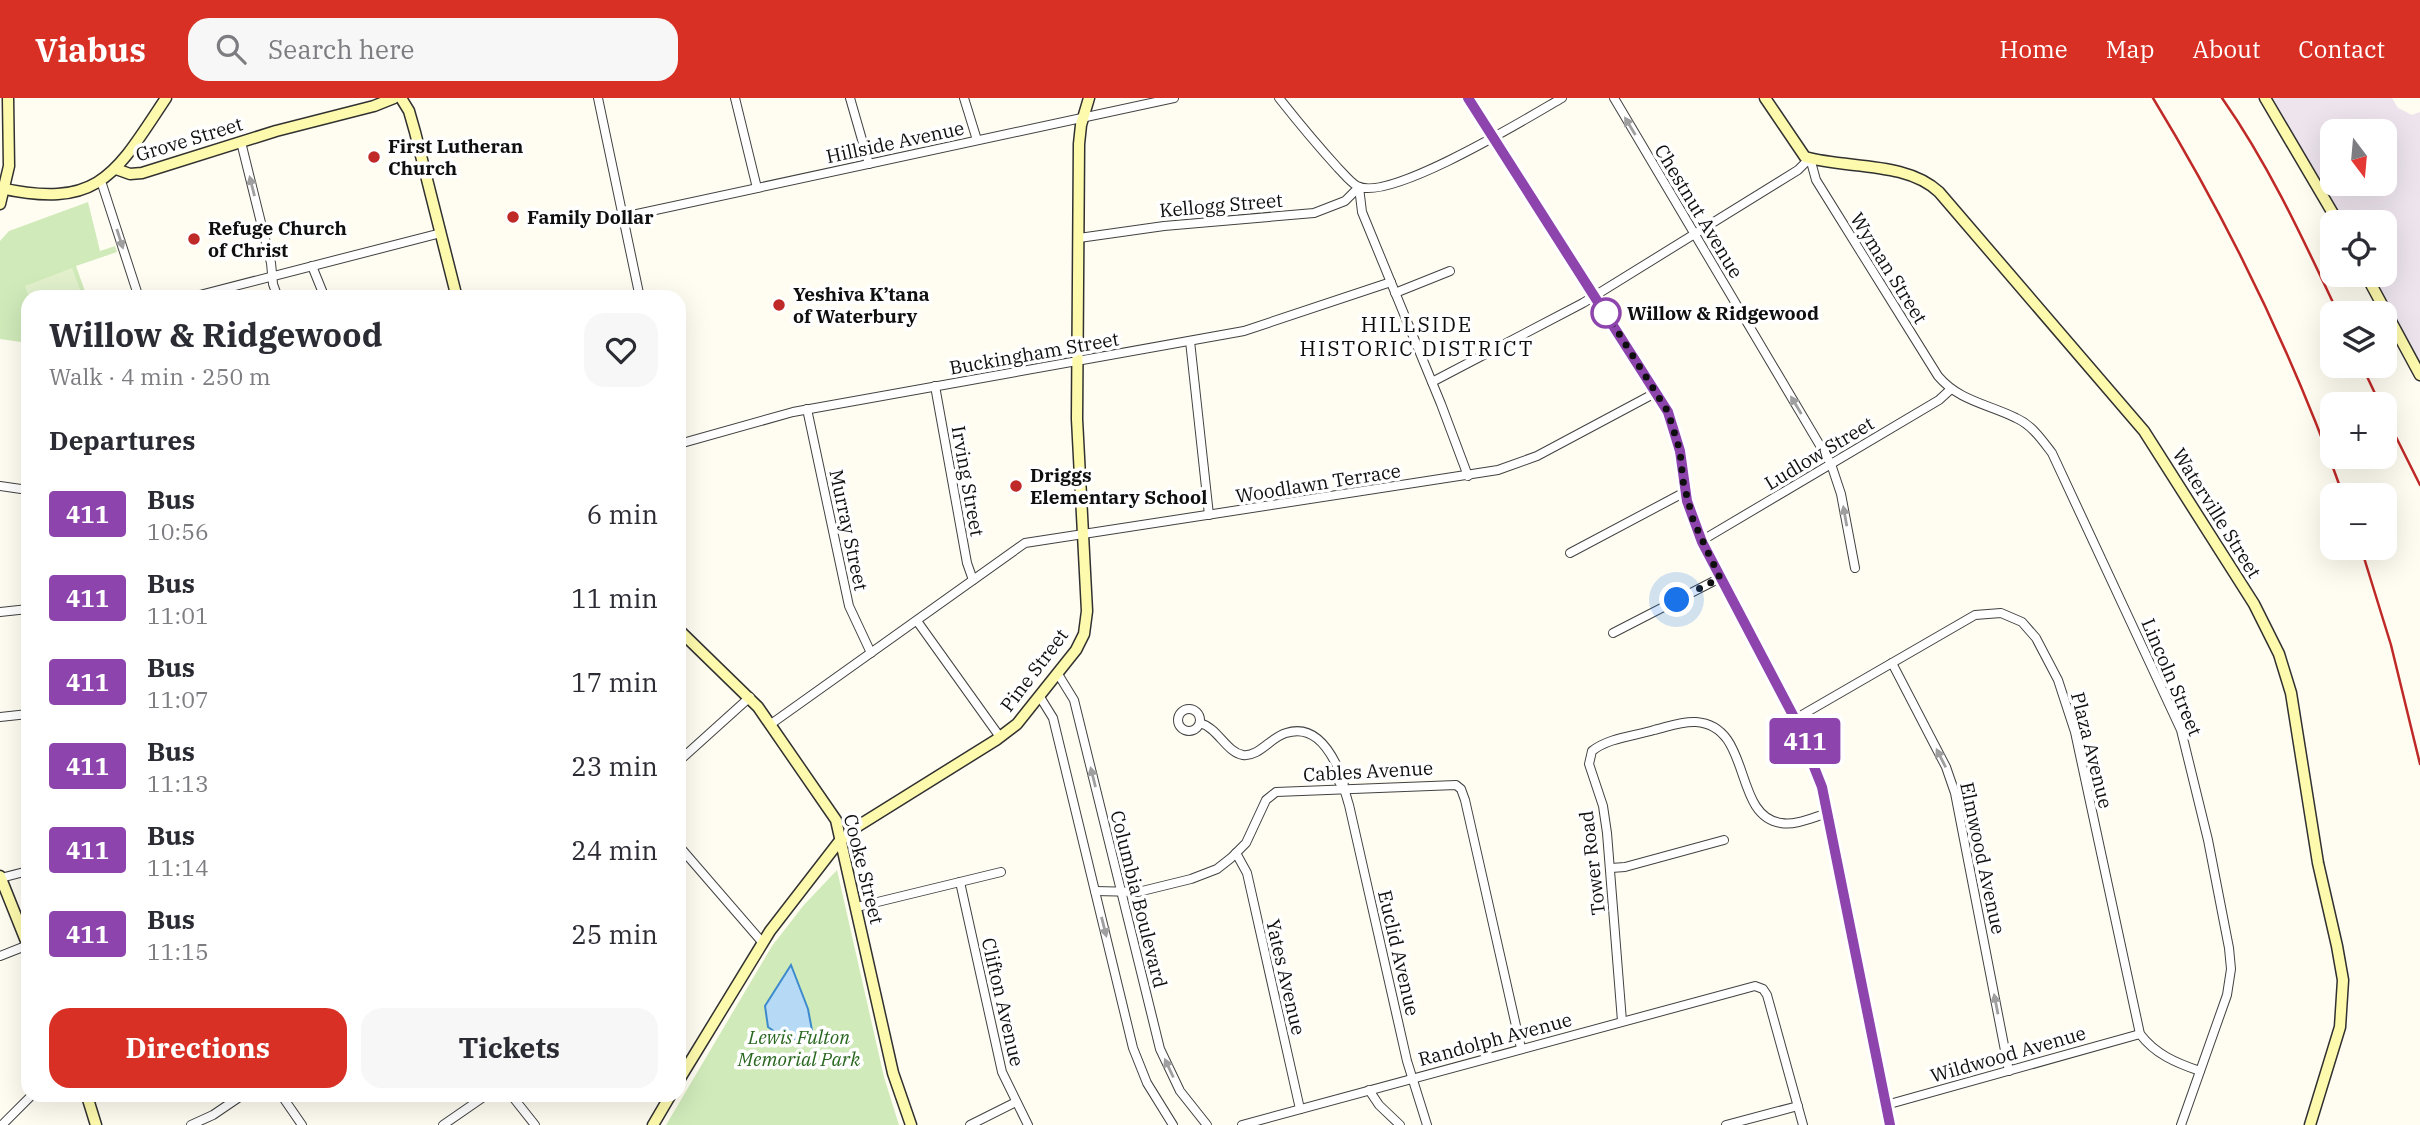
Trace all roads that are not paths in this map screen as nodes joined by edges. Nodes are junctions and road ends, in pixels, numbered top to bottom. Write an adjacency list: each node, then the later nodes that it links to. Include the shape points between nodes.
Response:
1 (8, 98): 26 (street, via 9,166)
2 (166, 98): 23 (street)
3 (394, 98): 20 (street, Grove Street)
4 (401, 98): 31 (street, via 413,125)
5 (598, 98): 30 (street)
6 (735, 98): 27 (street)
7 (850, 98): 22 (street)
8 (964, 98): 19 (street)
9 (1089, 98): 17 (street, Pine Street)
10 (1174, 98): 17 (street, Hillside Avenue)
11 (1279, 98): 25 (street, via 1311,139)
12 (1469, 98): 18 (street)
13 (1562, 98): 18 (street)
14 (1614, 98): 32 (street, Chestnut Avenue, one-way to 14)
15 (1765, 98): 21 (street, via 1801,154)
16 (2265, 98): 29 (street)
17 (1083, 117): 19 (street, Hillside Avenue); 33 (street, Pine Street)
18 (1493, 138): 25 (street, via 1401,182); 46 (street)
19 (977, 141): 22 (street, Hillside Avenue)
20 (241, 142): 23 (street, Grove Street, via 138,174); 36 (street, one-way to 20)
21 (1810, 158): 32 (street); 52 (street, Wyman Street, via 1816,180 1934,372); 141 (street, Waterville Street, via 1906,173 1939,192 2144,431 2268,628 2291,693 2316,853 2343,980 2340,1027)
22 (869, 164): 27 (street, Hillside Avenue)
23 (116, 169): 24 (street)
24 (101, 181): 26 (street, via 59,194); 39 (street, one-way to 39)
25 (1359, 187): 33 (street, Kellogg Street, via 1345,201 1314,213); 37 (street, via 1362,212)
26 (2, 188): 28 (street)
27 (757, 188): 30 (street, Hillside Avenue)
28 (0, 204)
29 (2331, 210)
30 (624, 217): 44 (street)
31 (441, 233): 34 (street); 43 (street)
32 (1694, 234): 46 (street); 56 (street, Chestnut Avenue, one-way to 32)
33 (1079, 237): 48 (street, Pine Street)
34 (313, 266): 36 (street); 42 (street)
35 (1450, 271): 45 (street)
36 (272, 276): 40 (street); 41 (street)
37 (1391, 282): 45 (street); 47 (street, Buckingham Street, via 1252,329)
38 (2373, 287): 49 (street)
39 (136, 290)
40 (219, 290)
41 (276, 290)
42 (322, 290)
43 (455, 290)
44 (638, 290)
45 (1395, 293): 50 (street)
46 (1595, 295): 50 (street); 53 (street)
47 (1190, 341): 48 (street, Buckingham Street); 61 (street)
48 (1078, 360): 51 (street, Buckingham Street); 62 (street, Pine Street)
49 (2420, 374)
50 (1432, 382): 57 (street)
51 (935, 386): 54 (street, Buckingham Street); 67 (street, Irving Street, via 967,563)
52 (1951, 389): 56 (street, Ludlow Street); 108 (street, Lincoln Street, via 2019,419 2052,453 2181,730 2231,969 2227,995)
53 (1657, 392): 57 (street, Woodlawn Terrace, via 1528,460); 60 (street, via 1673,425)
54 (807, 409): 55 (street, Buckingham Street); 73 (street, Murray Street, via 849,606)
55 (686, 442)
56 (1832, 464): 63 (street, Ludlow Street); 65 (street, Chestnut Avenue, one-way to 56)
57 (1468, 476): 61 (street, Woodlawn Terrace)
58 (0, 486): 59 (street)
59 (21, 489)
60 (1685, 492): 63 (street); 64 (street)
61 (1209, 515): 62 (street, Woodlawn Terrace)
62 (1083, 534): 67 (street, Woodlawn Terrace, via 1025,544); 75 (street, Pine Street, via 1085,628)
63 (1701, 541): 66 (street)
64 (1570, 553)
65 (1855, 568)
66 (1720, 578): 71 (street); 80 (street)
67 (974, 580): 70 (street, Woodlawn Terrace)
68 (21, 610): 69 (street)
69 (0, 612)
70 (917, 621): 73 (street, Woodlawn Terrace); 83 (street)
71 (1613, 633)
72 (686, 637): 77 (street, Cooke Street)
73 (872, 653): 82 (street, Woodlawn Terrace)
74 (1892, 663): 80 (street, Plaza Avenue); 104 (street, Plaza Avenue, via 1975,615 2001,613 2022,622 2036,638 2058,680 2075,732); 107 (street, Elmwood Avenue, one-way to 74, via 1955,793)
75 (1058, 674): 76 (street, Pine Street); 97 (street, Columbia Boulevard, one-way to 75, via 1074,699)
76 (1040, 697): 83 (street, Pine Street); 96 (street, via 1053,718)
77 (750, 698): 82 (street, Cooke Street); 84 (street)
78 (21, 715): 79 (street)
79 (0, 717)
80 (1795, 719): 86 (street)
81 (1200, 723): 85 (street, Euclid Avenue, via 1244,755 1285,733 1308,733 1325,744 1343,774)
82 (771, 724): 87 (street, Cooke Street, via 833,813)
83 (1000, 737): 87 (street, Pine Street)
84 (686, 755)
85 (1343, 788): 89 (street, Cables Avenue, via 1273,794); 105 (street, Cables Avenue, via 1446,783 1460,787); 109 (street, Euclid Avenue)
86 (1828, 813): 91 (street, Tower Road, via 1787,824 1771,820 1755,804 1723,735 1702,723 1678,724 1604,744 1590,754 1589,767 1605,816); 119 (street)
87 (842, 840): 98 (street, Cooke Street); 100 (street, Pine Street)
88 (1724, 840): 91 (street)
89 (1236, 853): 97 (street, Cables Avenue, via 1200,876); 121 (street, Yates Avenue, via 1247,873)
90 (686, 854): 100 (street)
91 (1611, 868): 103 (street, Tower Road)
92 (21, 872): 94 (street)
93 (1001, 872): 95 (street)
94 (0, 877): 99 (street)
95 (960, 882): 98 (street); 118 (street, Clifton Avenue, via 1002,1072)
96 (1095, 891): 97 (street, Cables Avenue); 132 (street, one-way to 132, via 1137,1058)
97 (1121, 892): 133 (street, Columbia Boulevard, one-way to 97, via 1180,1091 1160,1049)
98 (857, 907): 129 (street, Cooke Street, via 896,1084)
99 (21, 929)
100 (762, 942): 106 (street, Pine Street)
101 (21, 948): 102 (street)
102 (0, 956)
103 (1622, 1021): 105 (street, Randolph Avenue); 120 (street, Randolph Avenue, via 1758,986 1767,995)
104 (2140, 1034): 107 (street, Wildwood Avenue); 108 (street, via 2159,1053)
105 (1521, 1048): 109 (street, Randolph Avenue)
106 (686, 1061)
107 (2009, 1071): 119 (street, Wildwood Avenue)
108 (2200, 1071): 140 (street, Lincoln Street)
109 (1413, 1078): 110 (street, Randolph Avenue); 136 (street, Euclid Avenue)
110 (1369, 1090): 121 (street, Randolph Avenue); 135 (street)
111 (25, 1102): 122 (street)
112 (89, 1102): 123 (street)
113 (232, 1102): 124 (street)
114 (286, 1102): 125 (street)
115 (476, 1102): 126 (street)
116 (517, 1102): 127 (street)
117 (666, 1102): 128 (street)
118 (1016, 1102): 130 (street); 131 (street, Clifton Avenue)
119 (1886, 1105): 139 (street)
120 (1798, 1106): 137 (street); 138 (street)
121 (1300, 1109): 134 (street, Randolph Avenue)
122 (2, 1125)
123 (96, 1125)
124 (191, 1125)
125 (302, 1125)
126 (443, 1125)
127 (535, 1125)
128 (653, 1125)
129 (911, 1125)
130 (970, 1125)
131 (1028, 1125)
132 (1173, 1125)
133 (1206, 1125)
134 (1242, 1125)
135 (1400, 1125)
136 (1427, 1125)
137 (1726, 1125)
138 (1803, 1125)
139 (1890, 1125)
140 (2181, 1125)
141 (2310, 1125)

